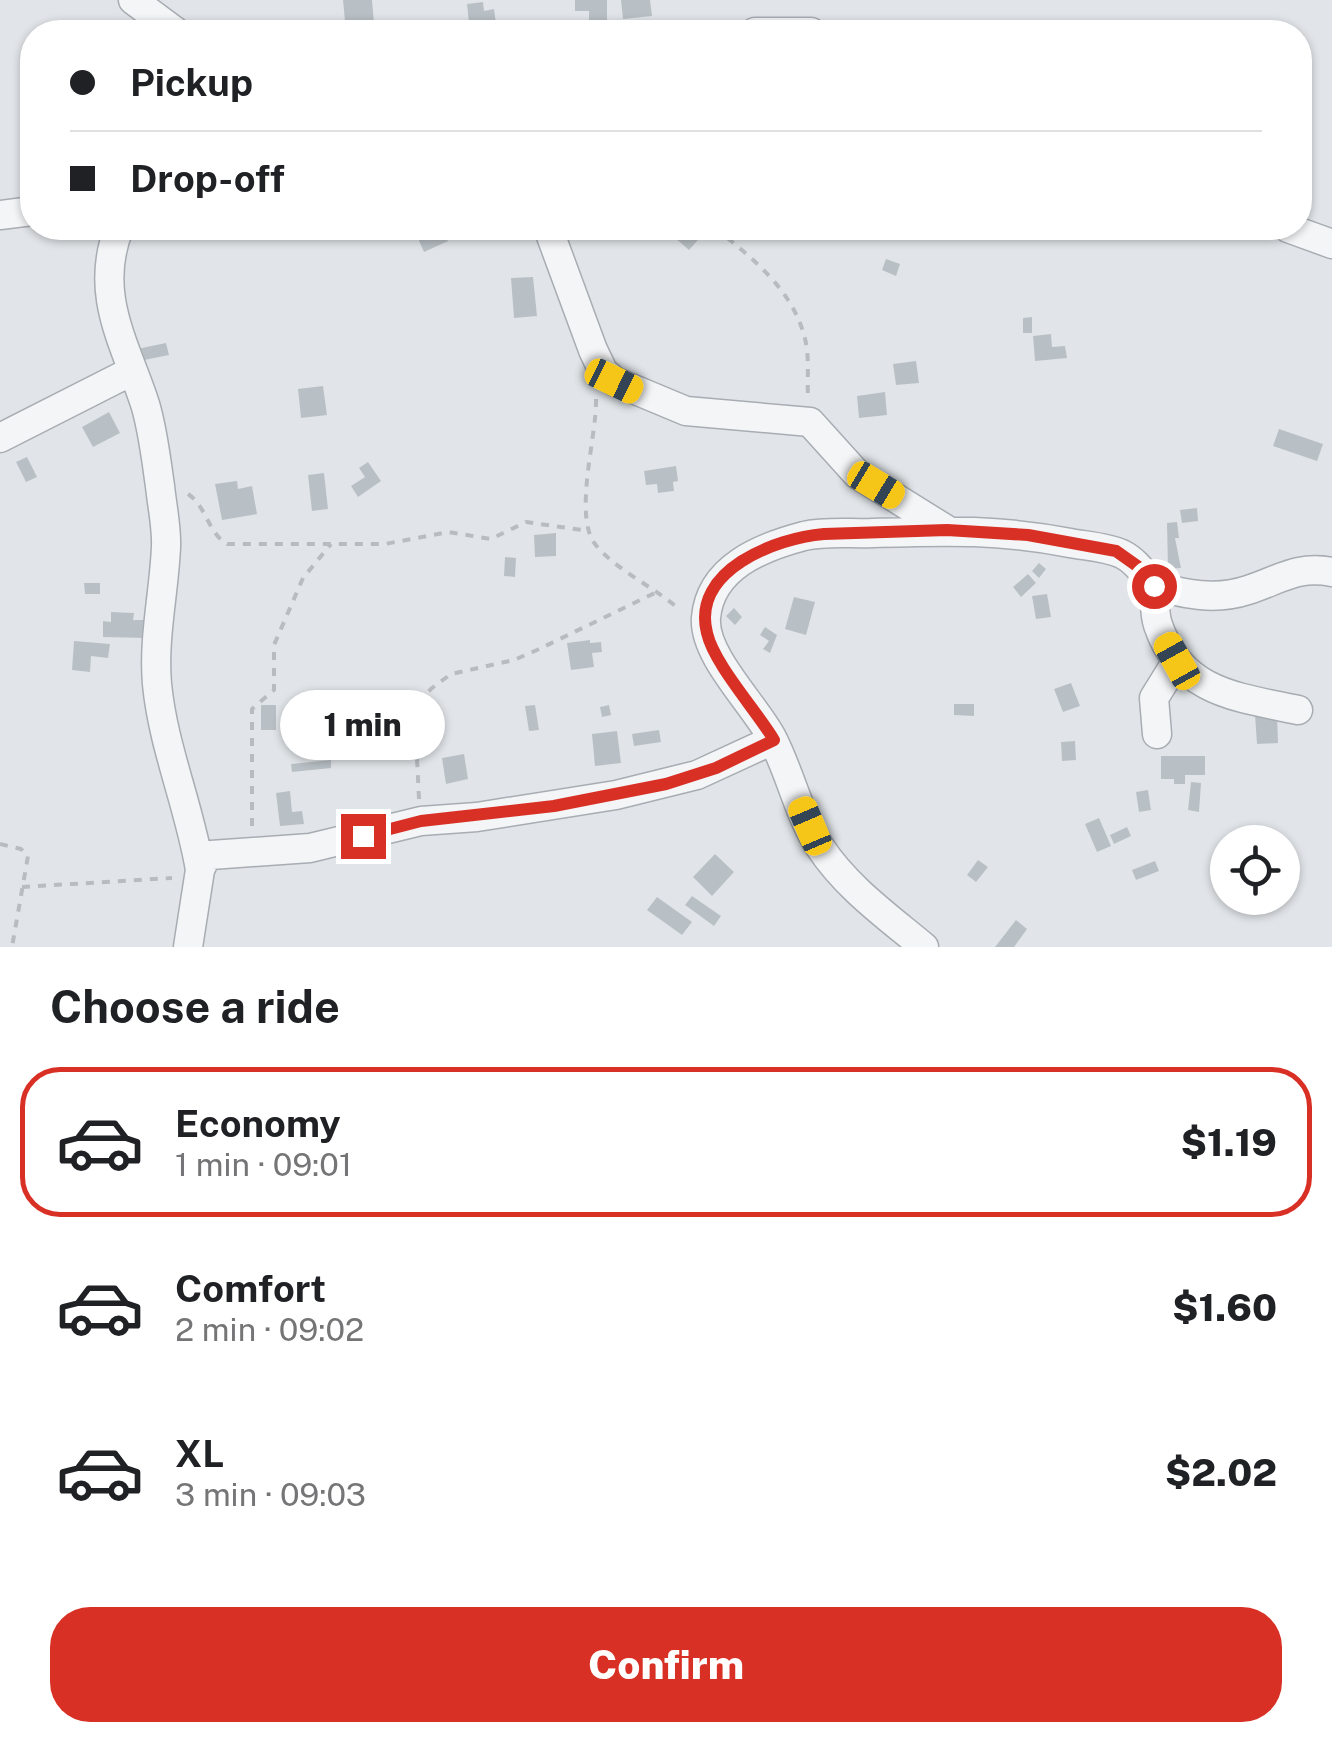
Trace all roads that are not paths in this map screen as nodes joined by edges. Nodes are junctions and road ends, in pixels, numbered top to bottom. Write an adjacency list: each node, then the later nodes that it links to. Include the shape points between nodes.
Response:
1 (133, 0): 2 (street)
2 (160, 20)
3 (114, 240): 5 (street, via 110,297)
4 (552, 240): 7 (street, via 593,350 614,381 686,411 810,422 858,474)
5 (132, 371): 6 (street); 14 (street, via 149,420 166,543 157,683)
6 (0, 438)
7 (947, 530): 9 (street, via 1028,535 1116,551); 13 (street, via 808,535 766,548 720,580 709,601 706,633)
8 (1332, 572): 9 (street, via 1304,569 1209,598)
9 (1154, 586): 10 (street, via 1157,624)
10 (1177, 661): 11 (street, via 1220,692); 12 (street, via 1154,698)
11 (1298, 710)
12 (1157, 734)
13 (774, 740): 14 (street, via 666,784 554,806 421,821 310,848 212,855); 16 (street, via 819,846 865,898)
14 (200, 870): 15 (street)
15 (188, 947)
16 (924, 947)

